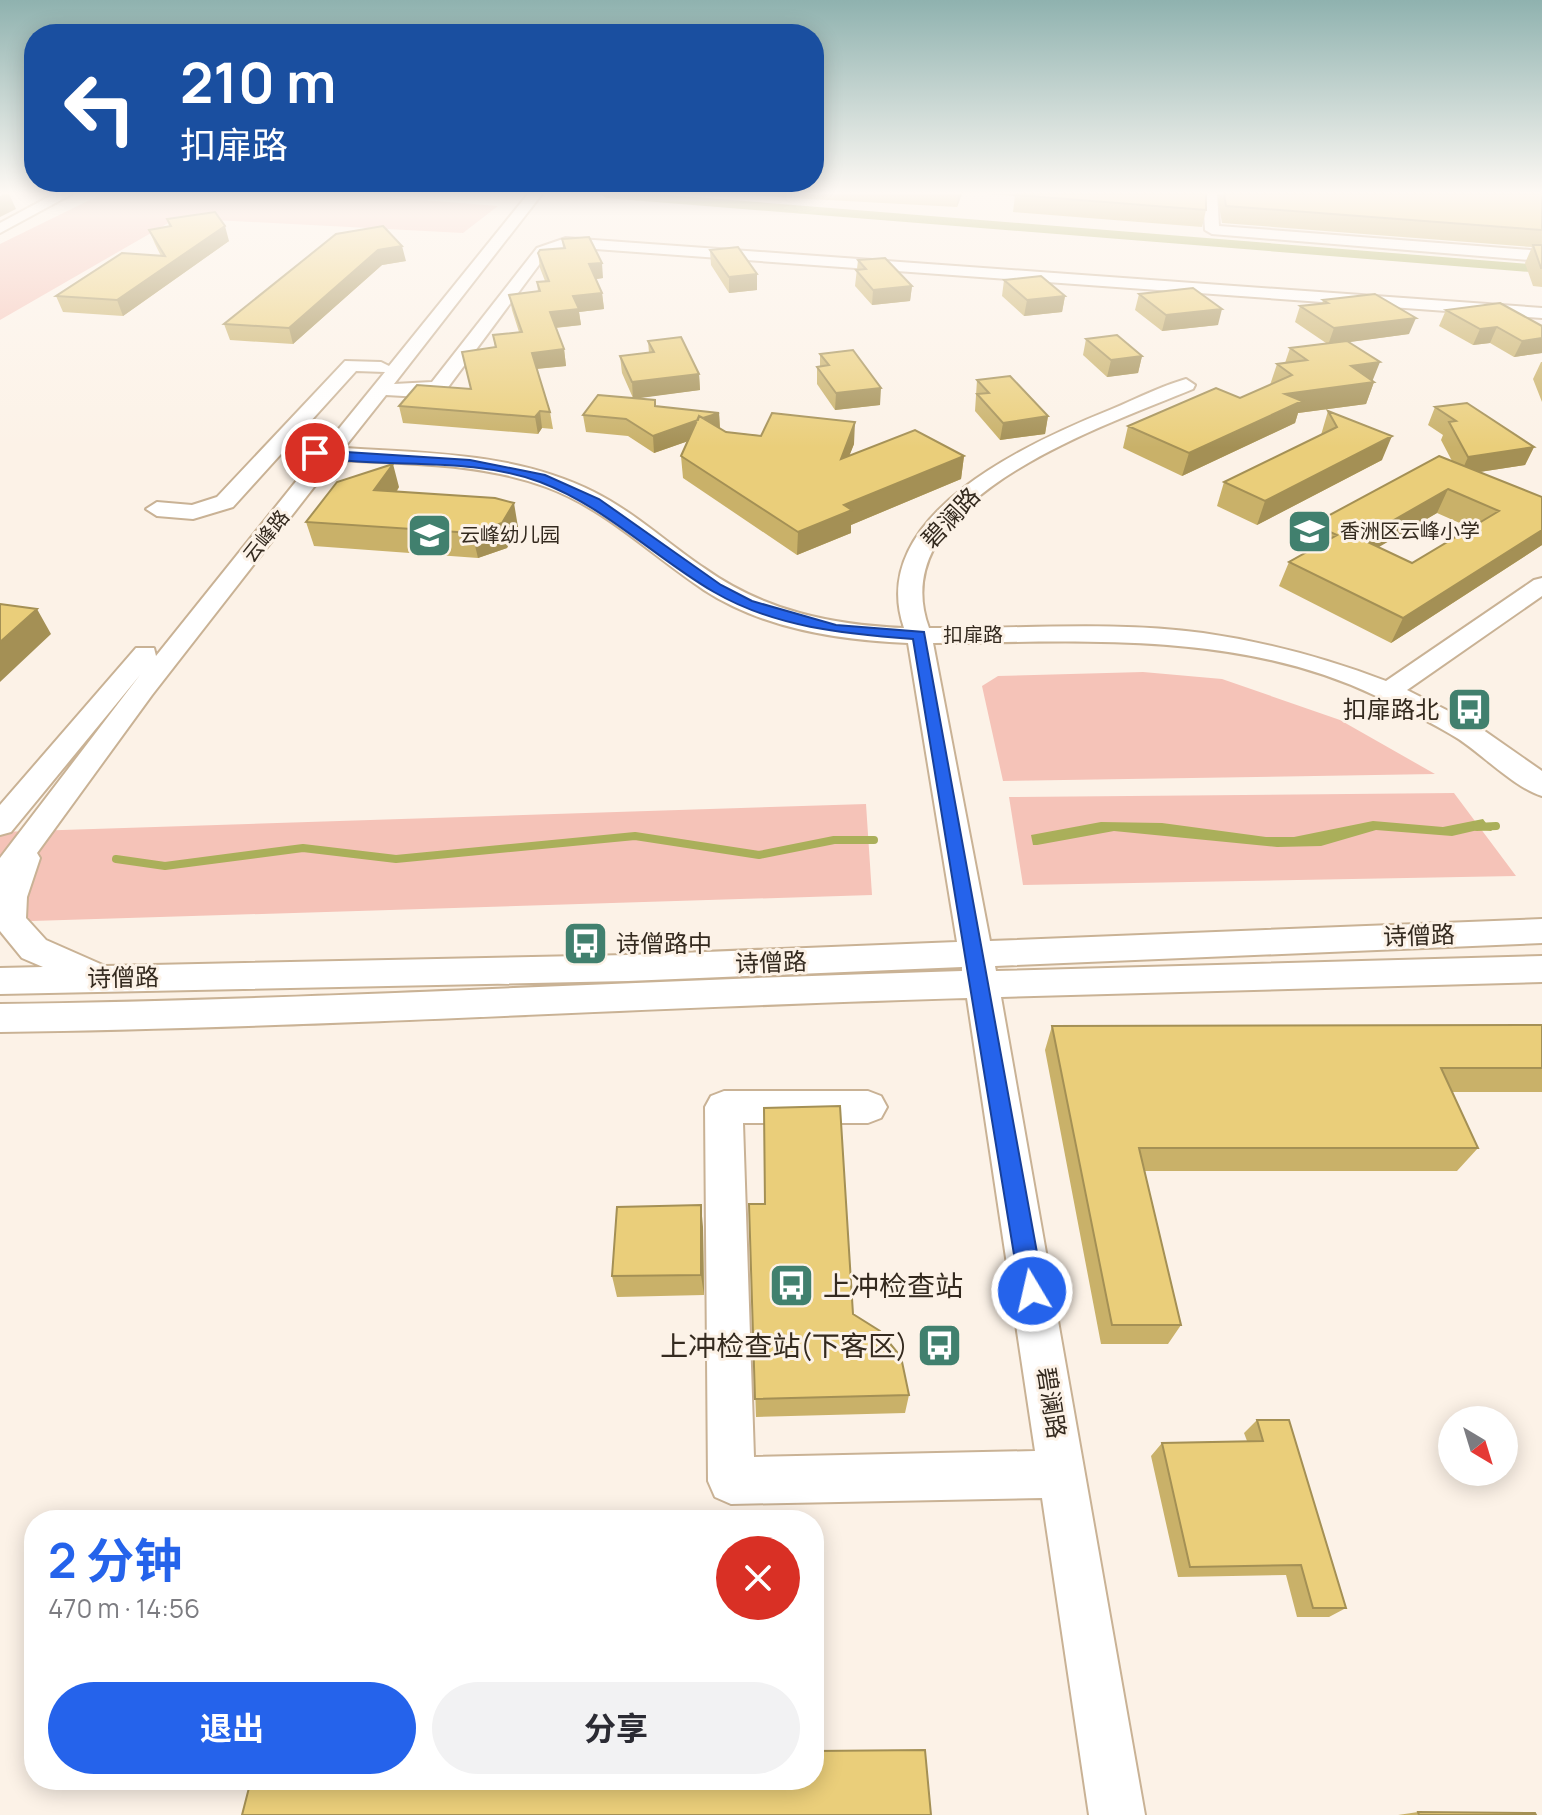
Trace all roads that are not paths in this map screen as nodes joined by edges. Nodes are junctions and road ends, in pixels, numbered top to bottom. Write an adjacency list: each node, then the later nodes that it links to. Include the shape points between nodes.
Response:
1 (456, 279): 6 (street, 云峰路)
2 (463, 279): 8 (street, 云峰路)
3 (521, 279): 8 (street, via 439,386 421,391)
4 (1070, 279): 5 (street)
5 (1542, 313)
6 (381, 367): 9 (street, 云峰路); 10 (street, via 351,365 233,496 212,508)
7 (1186, 385): 12 (street, 碧澜路, via 1026,455 955,507 916,560 909,597)
8 (380, 389): 9 (street, 云峰路)
9 (323, 454): 12 (street, 扣扉路, via 470,464 540,478 595,501 716,588 747,604 835,629); 15 (street, 云峰路); 16 (street, 云峰路)
10 (166, 510)
11 (1542, 585): 13 (street)
12 (919, 635): 13 (street, 扣扉路, via 1203,641 1290,657); 20 (street, 碧澜路)
13 (1387, 692): 14 (street, 扣扉路, via 1480,739)
14 (1542, 786)
15 (0, 825)
16 (30, 843): 17 (street, 云峰路); 21 (street, via 11,897 10,921 34,949)
17 (0, 881)
18 (1542, 931): 20 (street, 诗僧路)
19 (1542, 969): 20 (street, 诗僧路)
20 (979, 971): 21 (street, 诗僧路, via 628,968); 23 (street, 诗僧路, via 703,992); 27 (street, 碧澜路)
21 (107, 979): 22 (street, 诗僧路)
22 (0, 981)
23 (102, 1017): 24 (street, 诗僧路); 25 (street)
24 (0, 1018)
25 (0, 1039)
26 (868, 1107): 27 (street, via 724,1107 731,1481)
27 (1063, 1474): 28 (street, 碧澜路)
28 (1117, 1815)

